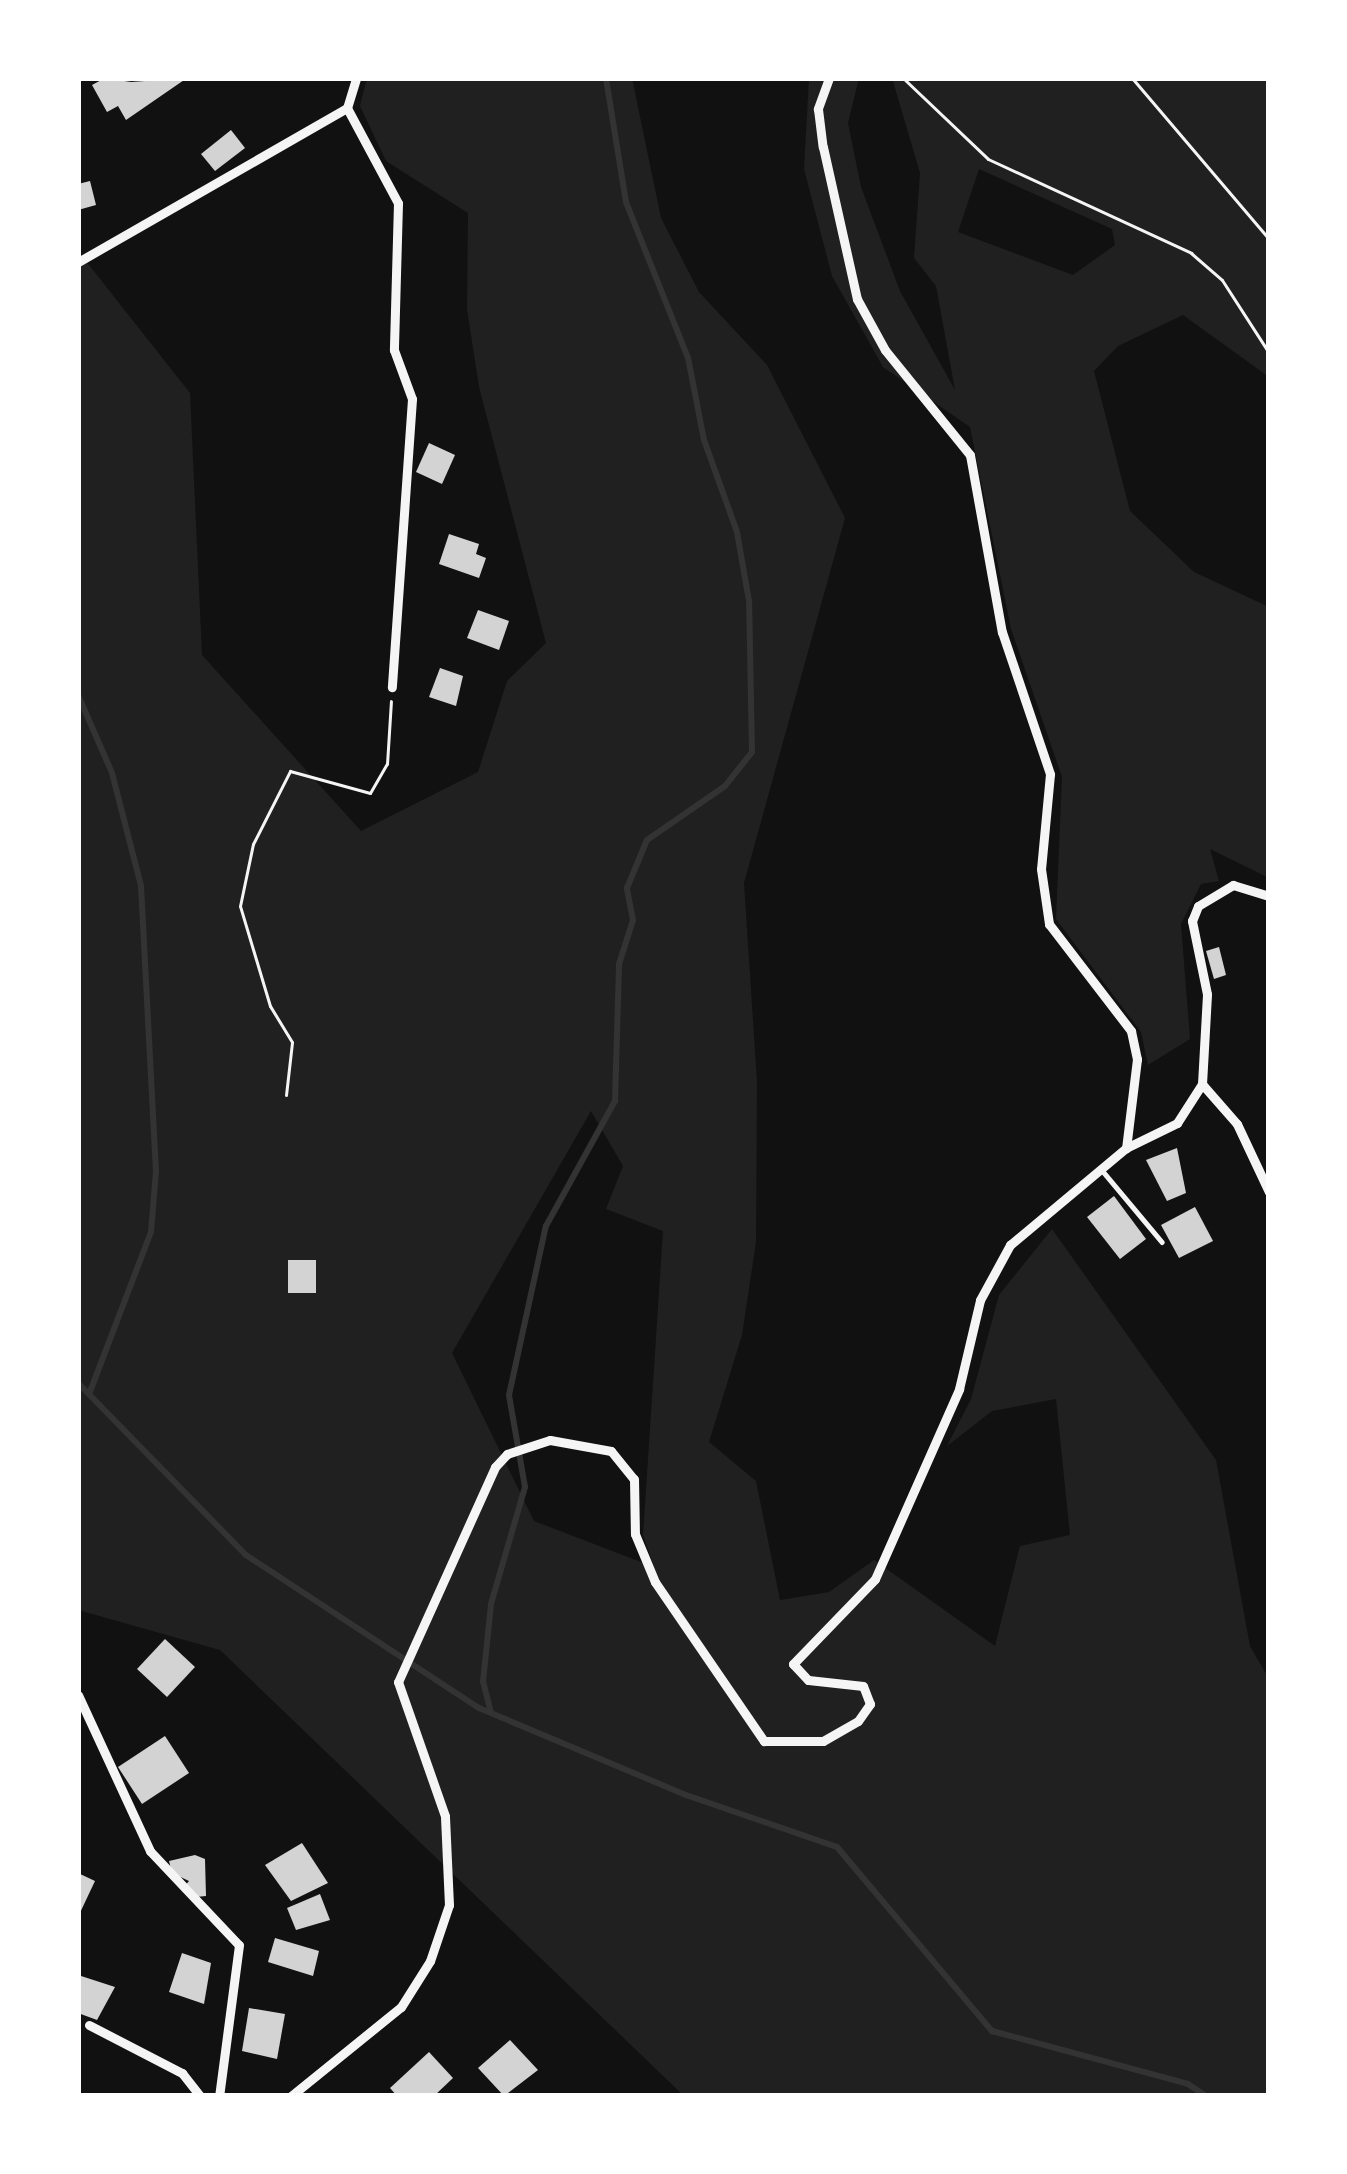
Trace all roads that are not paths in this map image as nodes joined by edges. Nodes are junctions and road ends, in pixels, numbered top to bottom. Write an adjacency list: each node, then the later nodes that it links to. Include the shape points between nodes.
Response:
1 (356, 78): 3 (street)
2 (829, 78): 8 (street, via 818,109 857,299 885,350 970,455 1002,632 1050,773 1042,869 1049,924 1131,1031 1137,1059)
3 (347, 108): 4 (street); 5 (street, via 398,203 394,350 412,399)
4 (78, 262)
5 (392, 687)
6 (1269, 896): 7 (street, via 1232,885 1198,906 1192,921 1207,994)
7 (1202, 1084): 8 (street, via 1178,1123); 10 (street, via 1237,1124)
8 (1126, 1148): 9 (street)
9 (1101, 1169): 11 (lane); 16 (street, via 1010,1245 980,1300 959,1389 875,1579 794,1664 808,1680 863,1686 870,1704 823,1741 764,1741 655,1582 635,1534 634,1479 611,1450 573,1442 507,1454 484,1486 402,1670 399,1698 445,1816 449,1905 430,1961 401,2007)
10 (1269, 1192)
11 (1162, 1242)
12 (78, 1695): 15 (street, via 150,1852 239,1946)
13 (89, 2025): 14 (street, via 182,2072)
14 (200, 2096)
15 (219, 2096)
16 (291, 2096)

